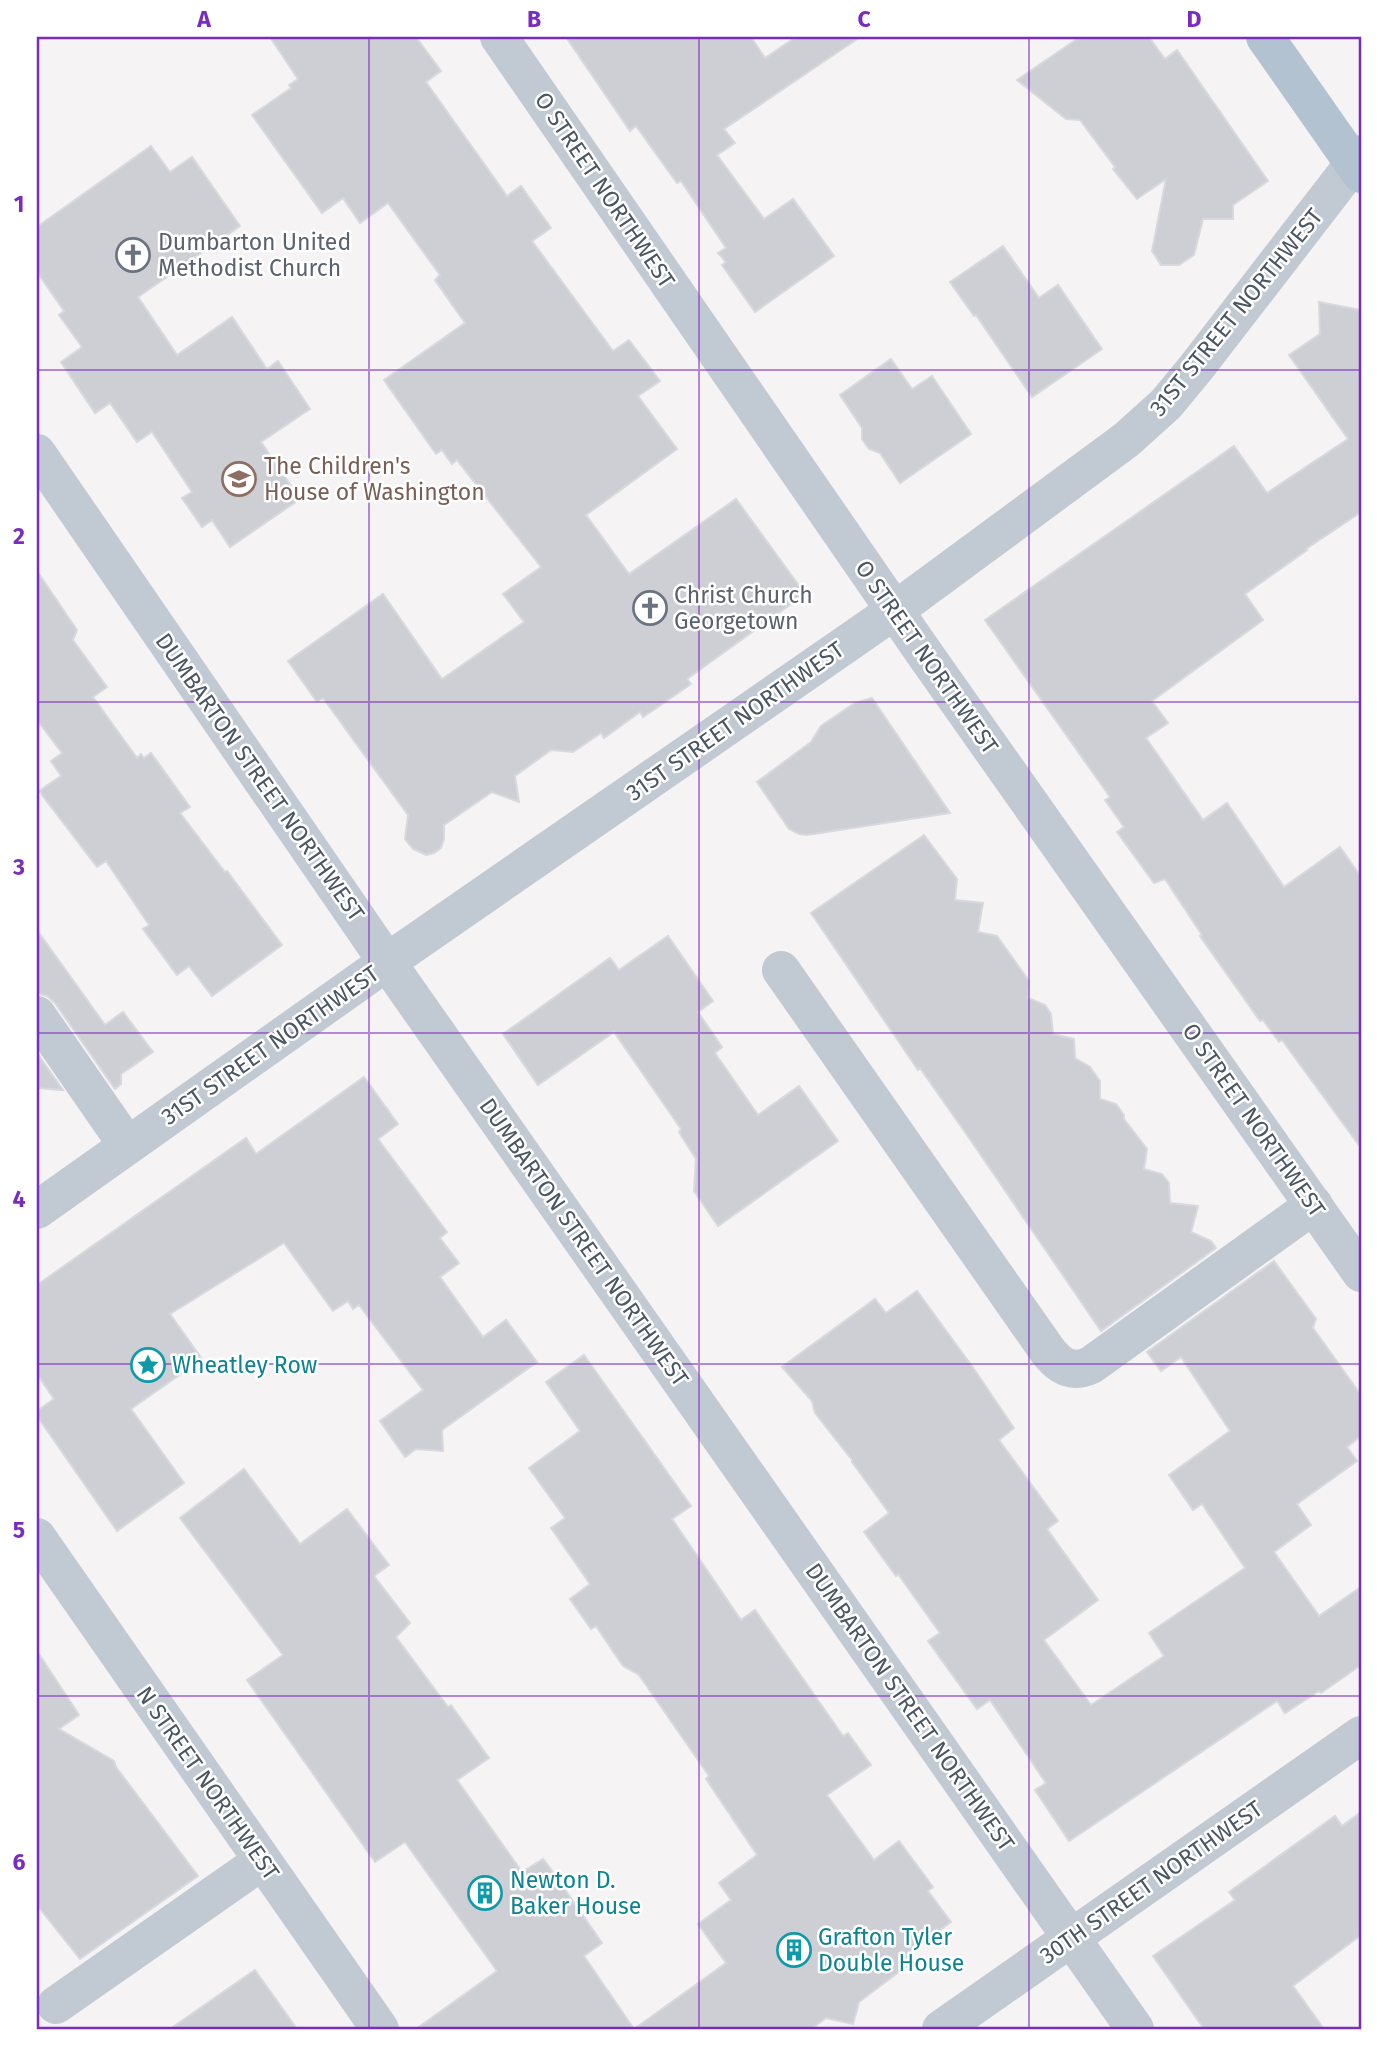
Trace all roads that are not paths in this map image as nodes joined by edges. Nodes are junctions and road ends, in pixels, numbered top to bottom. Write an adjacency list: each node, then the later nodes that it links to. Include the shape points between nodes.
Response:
1 (499, 37): 5 (street, O STREET NORTHWEST)
2 (1265, 37): 3 (main road)
3 (1359, 164): 5 (street, 31ST STREET NORTHWEST, via 1166,404 1126,440)
4 (37, 453): 6 (street, DUMBARTON STREET NORTHWEST)
5 (894, 611): 6 (street, 31ST STREET NORTHWEST); 10 (street, O STREET NORTHWEST)
6 (387, 962): 9 (street, 31ST STREET NORTHWEST); 16 (street, DUMBARTON STREET NORTHWEST)
7 (781, 970): 10 (street, via 1061,1366 1091,1365)
8 (37, 1015): 9 (street)
9 (127, 1145): 11 (street, 31ST STREET NORTHWEST)
10 (1314, 1205): 12 (street, O STREET NORTHWEST)
11 (37, 1210)
12 (1361, 1273)
13 (37, 1537): 15 (street, N STREET NORTHWEST)
14 (1361, 1735): 16 (street, 30TH STREET NORTHWEST)
15 (262, 1861): 17 (street); 18 (street, N STREET NORTHWEST)
16 (1071, 1938): 19 (street, 30TH STREET NORTHWEST); 20 (street, DUMBARTON STREET NORTHWEST)
17 (56, 2005)
18 (380, 2029)
19 (941, 2029)
20 (1135, 2029)

